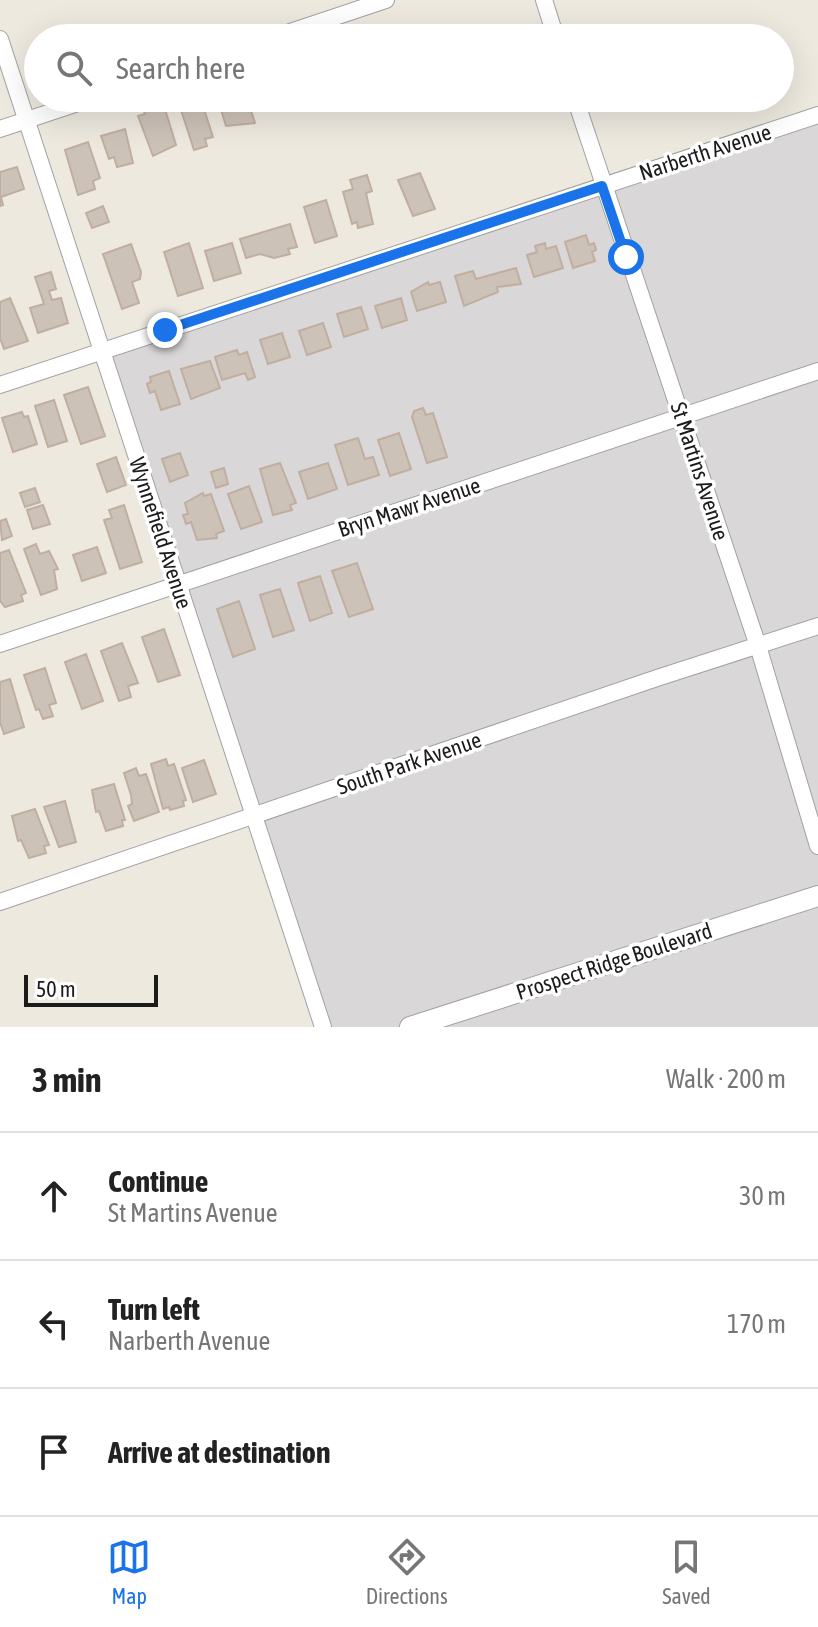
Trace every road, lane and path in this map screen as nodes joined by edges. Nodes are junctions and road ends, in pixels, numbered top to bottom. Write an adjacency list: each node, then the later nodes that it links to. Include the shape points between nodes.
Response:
1 (386, 0): 3 (street)
2 (544, 0): 4 (street)
3 (314, 24)
4 (552, 24)
5 (0, 39): 9 (street, Wynnefield Avenue)
6 (52, 112): 9 (street)
7 (579, 112): 11 (street, St Martins Avenue)
8 (818, 115): 11 (street, Narberth Avenue)
9 (25, 121): 10 (street); 12 (street, Wynnefield Avenue)
10 (0, 129)
11 (602, 186): 12 (street, Narberth Avenue); 15 (street, St Martins Avenue)
12 (103, 351): 14 (street, Narberth Avenue); 16 (street, Wynnefield Avenue)
13 (818, 371): 15 (street, Bryn Mawr Avenue)
14 (0, 385)
15 (682, 416): 16 (street, Bryn Mawr Avenue); 19 (street, St Martins Avenue)
16 (177, 585): 18 (street, Bryn Mawr Avenue); 20 (street, Wynnefield Avenue)
17 (818, 626): 19 (street, South Park Avenue)
18 (0, 644)
19 (758, 646): 20 (street, South Park Avenue); 21 (street, St Martins Avenue)
20 (253, 817): 23 (street, South Park Avenue); 24 (street, Wynnefield Avenue)
21 (818, 846)
22 (818, 896): 25 (street, Prospect Ridge Boulevard)
23 (0, 902)
24 (323, 1027)
25 (410, 1027)

